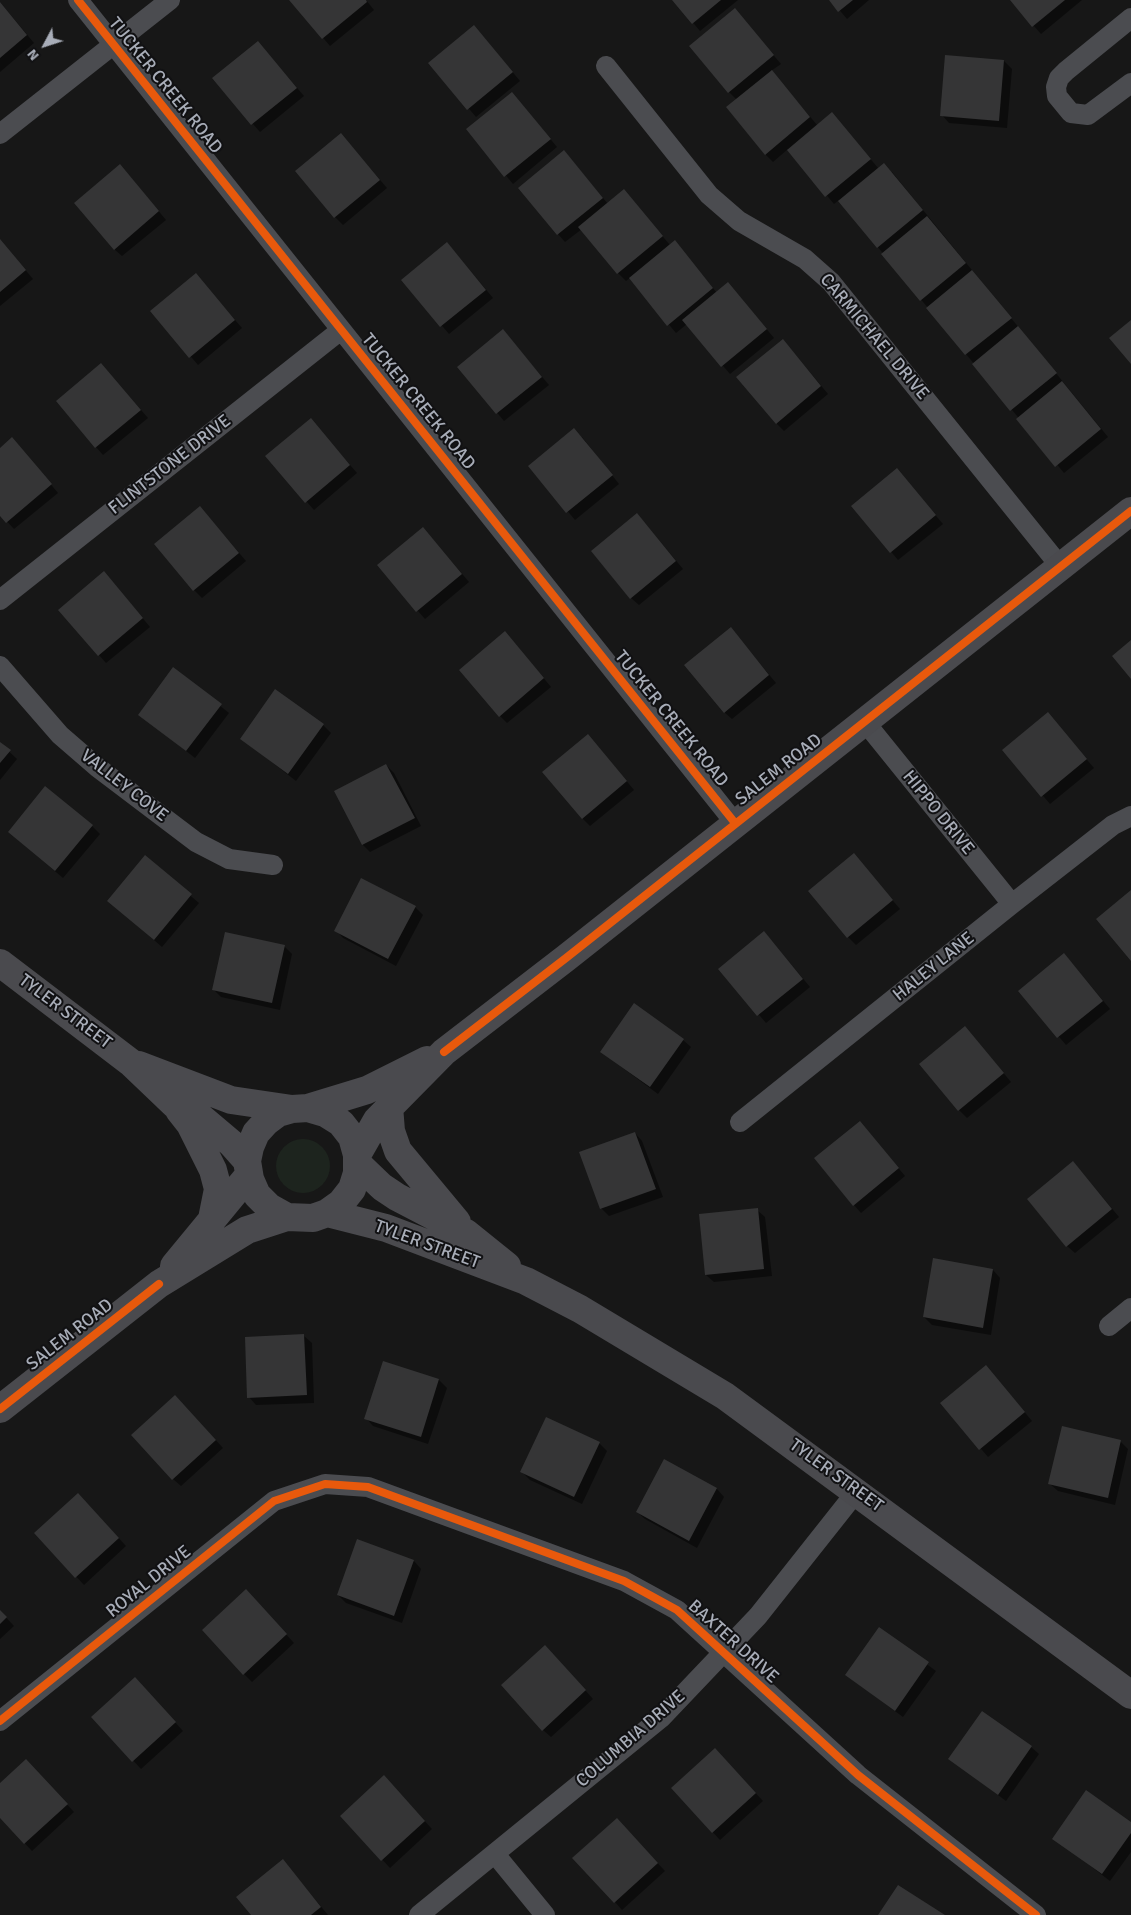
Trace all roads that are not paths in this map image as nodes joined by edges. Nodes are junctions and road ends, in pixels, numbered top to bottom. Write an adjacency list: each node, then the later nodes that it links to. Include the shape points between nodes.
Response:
1 (78, 0): 4 (street, TUCKER CREEK ROAD)
2 (170, 0): 4 (street)
3 (1131, 18): 6 (street, via 1059,78 1057,96 1071,113 1088,115)
4 (114, 45): 7 (street); 8 (street, TUCKER CREEK ROAD)
5 (606, 66): 10 (street, CARMICHAEL DRIVE, via 709,195 738,221 805,259 832,282)
6 (1131, 83)
7 (0, 134)
8 (341, 330): 11 (street, FLINTSTONE DRIVE); 15 (street, TUCKER CREEK ROAD)
9 (1131, 510): 10 (main road, SALEM ROAD)
10 (1060, 566): 13 (main road, SALEM ROAD)
11 (0, 600)
12 (0, 666): 16 (street, VALLEY COVE, via 29,702 68,741 196,842 229,860)
13 (865, 722): 15 (main road, SALEM ROAD); 17 (street, HIPPO DRIVE)
14 (1131, 816): 17 (street, HALEY LANE, via 1113,825)
15 (735, 823): 19 (main road, SALEM ROAD)
16 (273, 865)
17 (1012, 904): 24 (street, HALEY LANE)
18 (0, 963): 20 (main road, TYLER STREET)
19 (444, 1052): 22 (main road, SALEM ROAD); 23 (main road, SALEM ROAD, via 367,1090)
20 (130, 1062): 21 (main road, TYLER STREET); 23 (main road, TYLER STREET, via 231,1100)
21 (175, 1105): 26 (main road, TYLER STREET, via 199,1116 231,1143); 29 (main road, via 190,1124 212,1170 218,1189)
22 (390, 1106): 25 (main road, SALEM ROAD, via 377,1120); 30 (main road, via 391,1131 398,1151)
23 (300, 1109): 25 (main road, via 325,1113 341,1123 352,1138); 26 (main road, via 278,1113 266,1122 253,1140)
24 (740, 1122)
25 (357, 1159): 27 (main road, via 352,1189); 30 (main road, TYLER STREET, via 397,1197)
26 (248, 1168): 28 (main road, via 257,1195); 29 (main road, SALEM ROAD)
27 (327, 1213): 28 (main road, via 313,1218); 31 (main road, TYLER STREET, via 386,1228)
28 (287, 1218): 32 (main road, SALEM ROAD, via 247,1230)
29 (212, 1219): 32 (main road, SALEM ROAD)
30 (466, 1233): 31 (main road, TYLER STREET)
31 (526, 1280): 37 (main road, TYLER STREET, via 725,1396)
32 (159, 1284): 35 (main road, SALEM ROAD)
33 (1131, 1308): 34 (street)
34 (1108, 1326)
35 (0, 1409)
36 (325, 1484): 38 (street, BAXTER DRIVE, via 368,1488 624,1581 677,1610); 40 (street, ROYAL DRIVE, via 274,1501)
37 (857, 1492): 38 (street, COLUMBIA DRIVE, via 758,1616); 39 (main road, TYLER STREET)
38 (723, 1652): 41 (street, COLUMBIA DRIVE, via 661,1718); 44 (street, BAXTER DRIVE, via 858,1774)
39 (1131, 1695)
40 (0, 1721)
41 (495, 1854): 42 (street, COLUMBIA DRIVE); 43 (street)
42 (419, 1915)
43 (545, 1915)
44 (1036, 1915)

